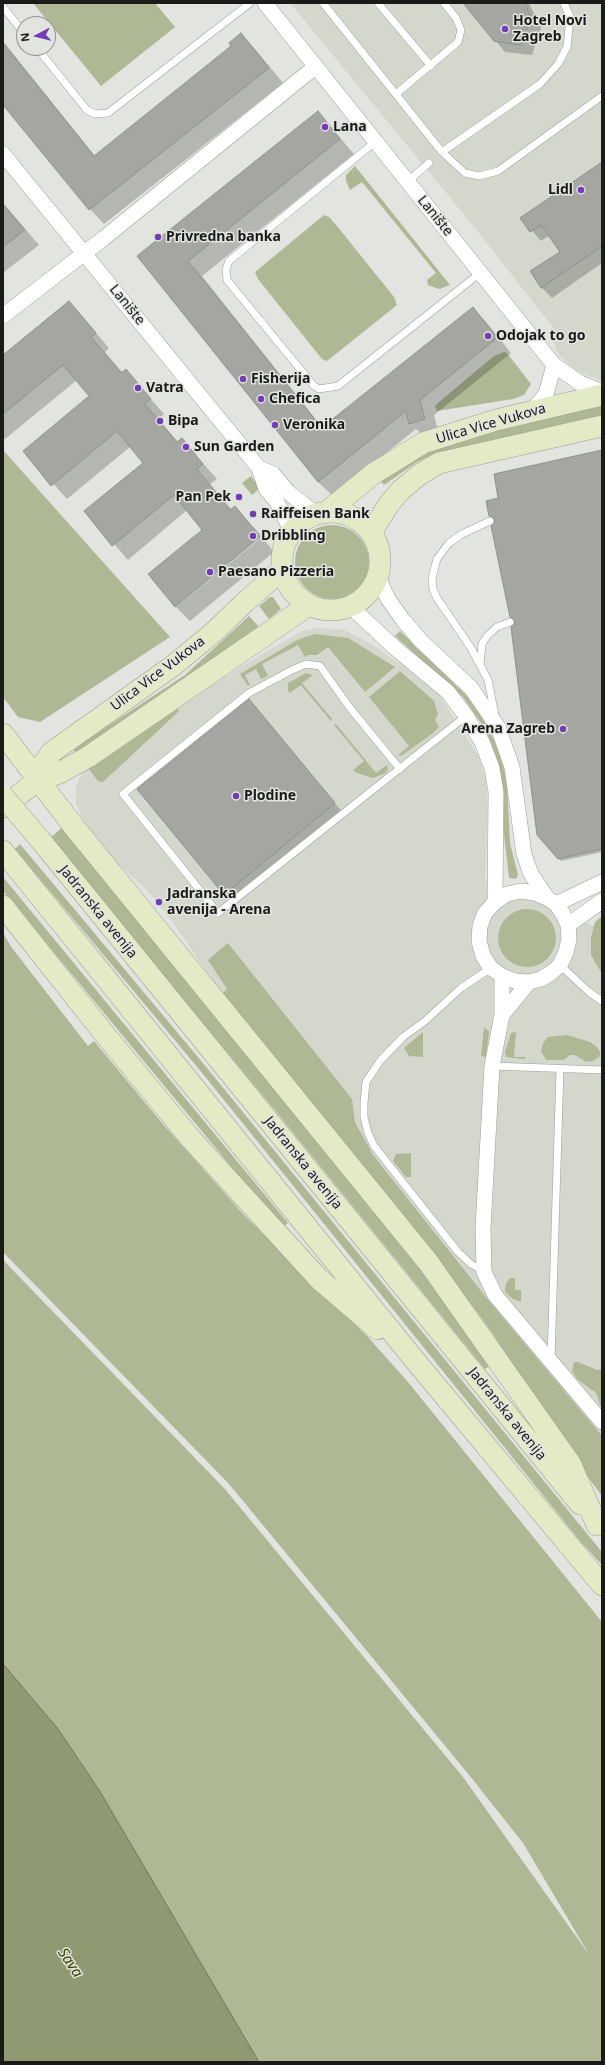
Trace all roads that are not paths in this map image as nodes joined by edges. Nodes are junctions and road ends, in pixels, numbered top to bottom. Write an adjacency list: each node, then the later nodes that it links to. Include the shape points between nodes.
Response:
1 (250, 3): 9 (lane, via 110,112 95,114 87,110)
2 (265, 3): 11 (street, Lanište)
3 (324, 3): 12 (lane)
4 (378, 3): 10 (lane)
5 (444, 3): 10 (lane, via 456,18 461,30 458,42)
6 (564, 3): 15 (lane, via 570,17 567,47 558,64 540,84)
7 (3, 7): 8 (lane)
8 (16, 23)
9 (43, 56)
10 (431, 66): 12 (lane)
11 (315, 67): 14 (street, Lanište); 19 (street)
12 (396, 94): 15 (lane)
13 (602, 96): 15 (lane, via 498,171 479,176 465,173)
14 (375, 142): 18 (street, Lanište); 20 (lane, via 229,261 226,269 227,280 319,389 338,386)
15 (442, 152)
16 (3, 154): 19 (street, Lanište)
17 (429, 163): 18 (lane)
18 (407, 182): 20 (street, Lanište)
19 (84, 253): 21 (street); 26 (street, Lanište)
20 (480, 273): 22 (street, Lanište)
21 (3, 316)
22 (554, 365): 23 (street, Lanište, via 580,383); 24 (street, via 546,394)
23 (602, 393): 24 (main road, Ulica Vice Vukova)
24 (530, 412): 27 (main road, Ulica Vice Vukova, via 466,428 423,444 373,474)
25 (602, 426): 30 (main road, Ulica Vice Vukova, via 439,463 400,491)
26 (259, 468): 27 (street, Lanište, via 273,474 289,493); 29 (street, Lanište, via 266,488 277,502)
27 (323, 513): 29 (main road, via 301,523); 30 (main road, via 340,512 359,521)
28 (490, 521): 36 (lane, via 449,543 437,559 432,578 437,598)
29 (292, 532): 31 (main road, via 285,547)
30 (371, 532): 32 (main road, via 380,554)
31 (283, 569): 33 (main road, via 289,585 298,597); 41 (main road, Ulica Vice Vukova, via 174,666 52,752 40,768)
32 (378, 577): 34 (main road, via 369,592); 38 (street, via 388,600 403,620 421,641 472,688)
33 (309, 605): 34 (main road, via 335,610); 41 (main road, Ulica Vice Vukova, via 88,757 59,773)
34 (350, 606): 37 (street, via 448,692)
35 (510, 622): 36 (lane, via 497,627 487,636 482,644)
36 (480, 665): 38 (lane, via 488,680)
37 (466, 716): 40 (lane); 48 (street, via 485,748 494,779)
38 (498, 727): 46 (street, via 512,766 524,854 531,874)
39 (3, 734): 41 (main road)
40 (400, 769): 40 (lane, via 218,913 123,794 249,693 306,664 320,666 350,708)
41 (37, 781): 43 (main road, Ulica Vice Vukova); 63 (main road, via 428,1262 570,1463)
42 (3, 796): 63 (main road, Jadranska avenija, bridge)
43 (3, 807)
44 (6, 855): 61 (main road)
45 (602, 882): 46 (street)
46 (551, 901): 48 (street, via 534,892 521,891 507,894); 50 (street, via 563,914)
47 (602, 901): 50 (street)
48 (495, 902): 52 (street, via 485,913 480,926 479,941 483,956)
49 (3, 906): 61 (main road, via 192,1140 319,1279)
50 (568, 925): 51 (street, via 568,946)
51 (560, 965): 53 (street, via 541,979); 54 (lane, via 589,992)
52 (497, 972): 53 (street, via 515,981); 55 (street); 59 (lane, via 461,988 394,1047 366,1082 364,1103 364,1117 374,1146 458,1252)
53 (529, 982): 55 (street)
54 (602, 1000)
55 (502, 1014): 56 (street)
56 (492, 1066): 57 (lane); 59 (street, via 483,1228)
57 (560, 1068): 58 (lane); 60 (lane)
58 (602, 1070)
59 (484, 1272): 60 (street, via 495,1295)
60 (551, 1361): 62 (street)
61 (417, 1363): 64 (main road)
62 (602, 1422)
63 (600, 1528)
64 (602, 1585)

